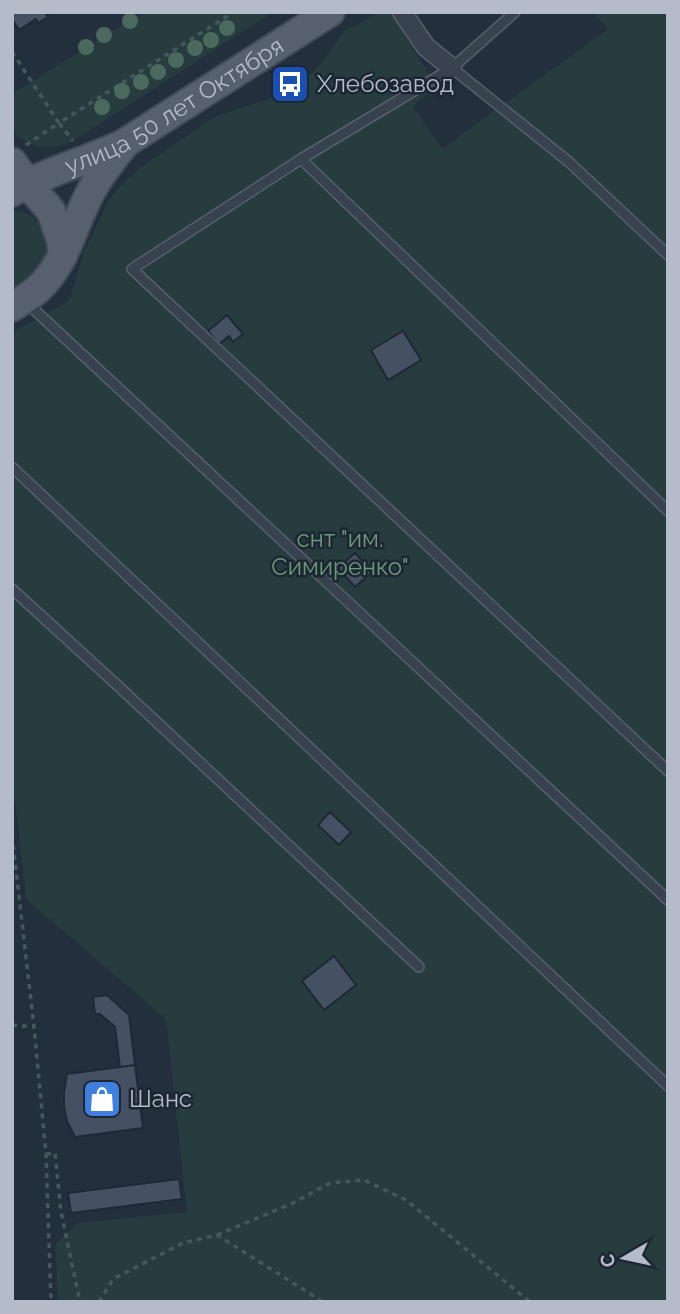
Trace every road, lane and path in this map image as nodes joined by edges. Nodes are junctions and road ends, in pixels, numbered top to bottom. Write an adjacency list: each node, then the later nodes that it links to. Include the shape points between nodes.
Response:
1 (234, 12): 5 (path, via 59,123)
2 (330, 12): 7 (main road, улица 50 лет Октября)
3 (402, 12): 6 (street, via 426,47)
4 (516, 12): 6 (lane)
5 (12, 52)
6 (452, 68): 8 (lane); 11 (lane, via 569,162)
7 (125, 143): 9 (main road, улица 50 лет Октября); 10 (main road, via 89,194)
8 (301, 159): 14 (lane); 16 (lane, via 132,269)
9 (16, 184): 10 (main road, via 51,211)
10 (62, 255): 12 (main road, via 40,287)
11 (668, 255)
12 (18, 303): 18 (lane)
13 (12, 467): 22 (lane)
14 (668, 511)
15 (12, 589): 19 (lane)
16 (668, 771)
17 (12, 835): 21 (path)
18 (668, 900)
19 (419, 967)
20 (12, 1025): 21 (path)
21 (34, 1027): 23 (path)
22 (668, 1086)
23 (46, 1154): 25 (path); 26 (path, via 55,1153 61,1212)
24 (217, 1235): 27 (path, via 183,1242 113,1279); 28 (path); 29 (path, via 330,1183 364,1180 406,1200)
25 (51, 1302)
26 (80, 1302)
27 (99, 1302)
28 (323, 1302)
29 (530, 1302)

